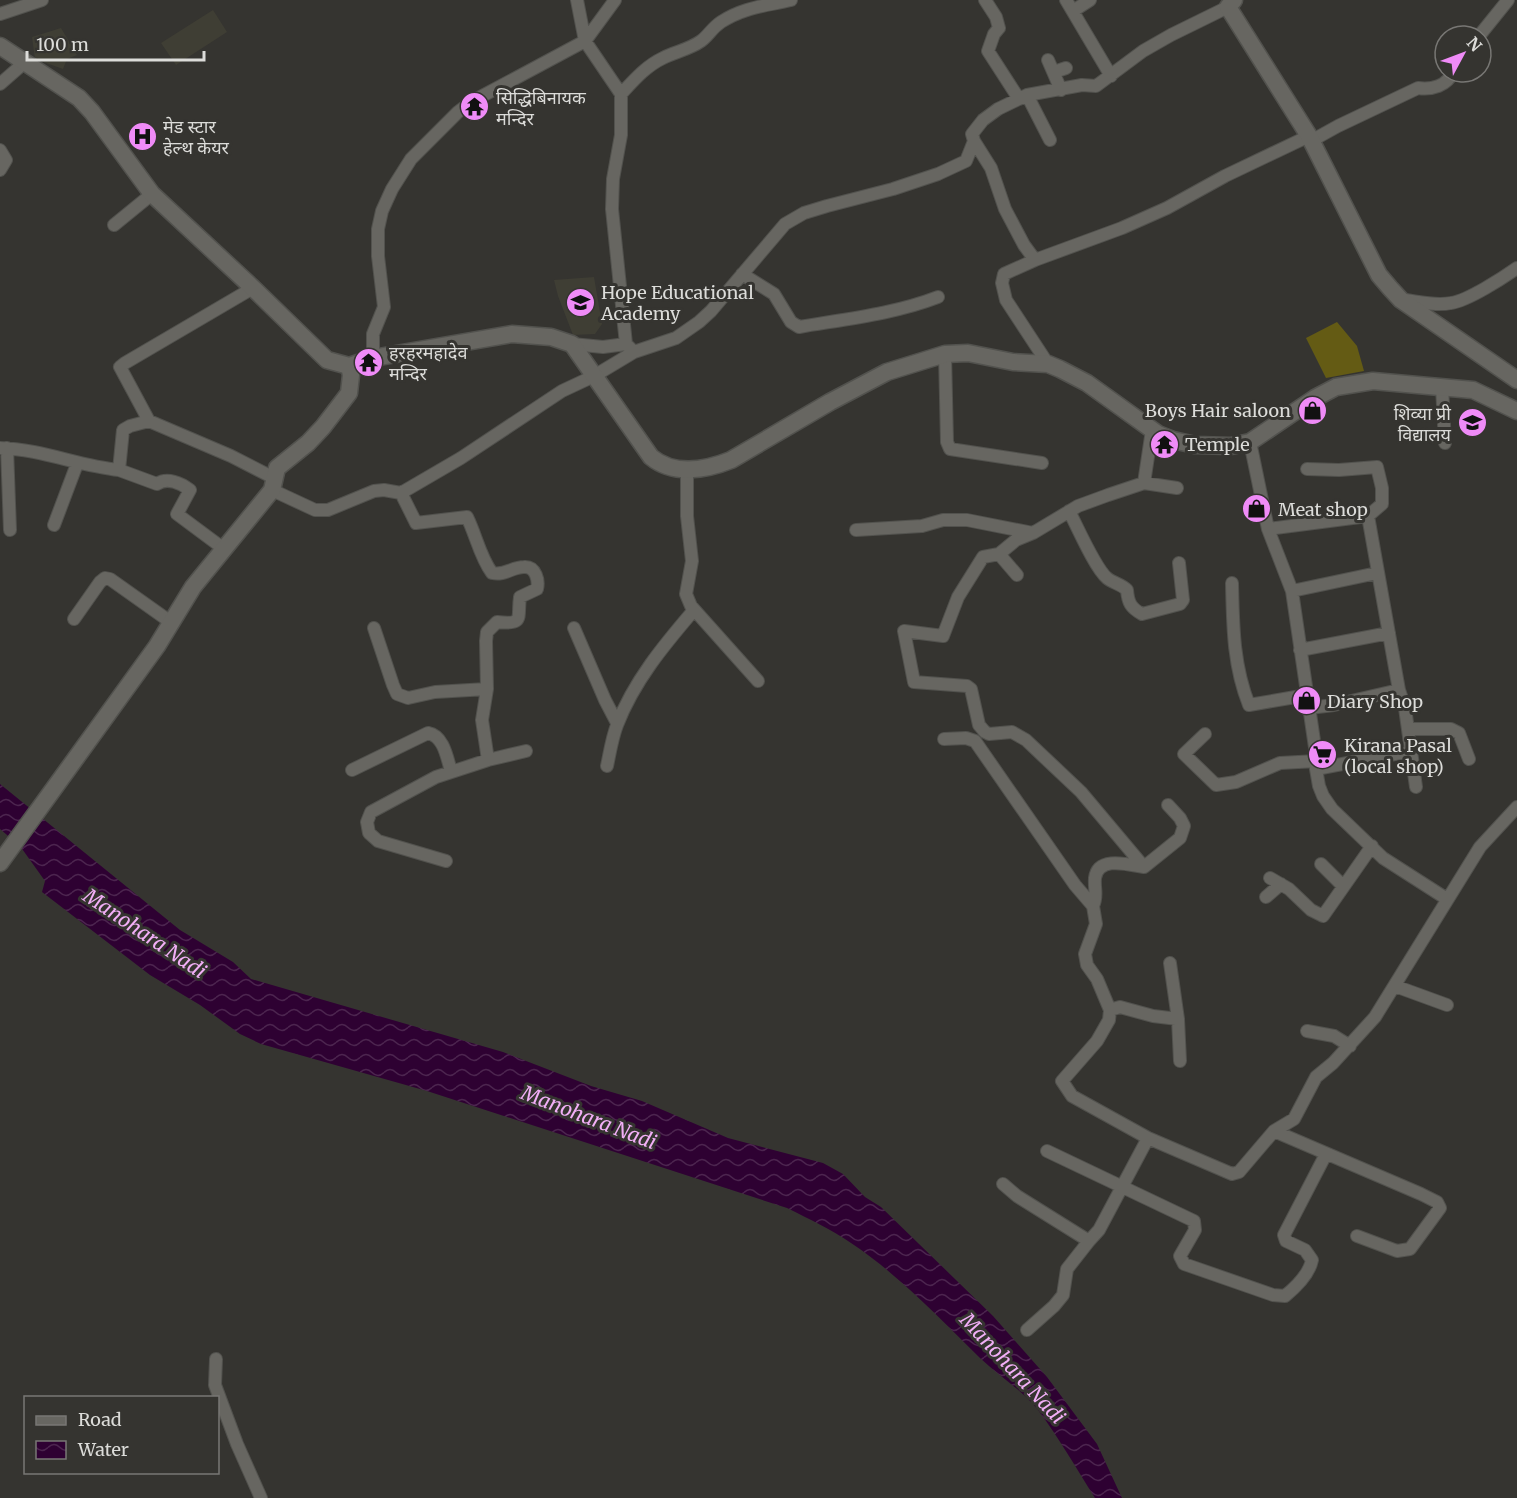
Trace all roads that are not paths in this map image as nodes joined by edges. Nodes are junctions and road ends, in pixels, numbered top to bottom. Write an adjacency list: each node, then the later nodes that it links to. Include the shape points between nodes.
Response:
1 (42, 0): 10 (street)
2 (577, 0): 12 (street)
3 (615, 0): 12 (street)
4 (791, 0): 20 (street, via 753,8 722,21 703,40 647,67)
5 (985, 0): 21 (street, via 999,28 988,51)
6 (1090, 0): 9 (street)
7 (1509, 0): 11 (street)
8 (1231, 3): 16 (street, via 1152,46); 22 (main road)
9 (1069, 5): 16 (street)
10 (0, 14)
11 (1489, 24)
12 (585, 41): 20 (street); 38 (street, via 471,102 411,159 392,189 378,229 384,307 373,334)
13 (0, 46): 15 (main road)
14 (1048, 60): 19 (street, via 1060,70)
15 (24, 63): 17 (street); 27 (main road, via 79,98)
16 (1111, 76): 19 (street, via 1096,86)
17 (0, 84)
18 (1443, 84): 22 (street, via 1418,88)
19 (1061, 90): 21 (street)
20 (621, 94): 36 (street, via 621,135 612,209)
21 (1023, 97): 23 (street); 24 (street, via 982,120 972,134)
22 (1310, 138): 29 (street, via 1225,176 1167,208); 34 (main road, via 1380,275)
23 (1050, 140)
24 (974, 141): 29 (street, via 991,168 1005,209); 31 (street, via 966,162 938,174 804,213 785,224)
25 (0, 150): 26 (street, via 6,159)
26 (0, 170)
27 (152, 195): 28 (street); 32 (main road)
28 (114, 225)
29 (1035, 260): 39 (street, via 1004,274 1002,283 1006,300)
30 (1517, 268): 34 (street, via 1455,303)
31 (742, 274): 33 (street, via 774,294 791,322 799,327 877,315); 36 (street, via 711,311 676,338)
32 (253, 288): 40 (main road, via 327,360); 45 (street, via 120,367)
33 (938, 297)
34 (1401, 300): 42 (main road)
35 (572, 344): 36 (street); 38 (main road, via 551,337 512,334); 41 (main road)
36 (630, 348): 41 (street)
37 (945, 354): 39 (main road, via 969,353); 50 (street, via 950,449); 52 (main road, via 887,372 732,460)
38 (373, 358): 40 (main road)
39 (1048, 364): 46 (main road, via 1087,383)
40 (349, 366): 56 (main road, via 349,393 308,443 277,468)
41 (594, 376): 52 (main road, via 651,457 658,463); 58 (street, via 562,391)
42 (1517, 380)
43 (1442, 387): 44 (main road, via 1473,390); 47 (main road, via 1373,381 1336,387); 48 (street)
44 (1517, 411)
45 (149, 421): 54 (street, via 123,430); 56 (street, via 231,456)
46 (1152, 430): 47 (main road, via 1195,445); 55 (street)
47 (1250, 442): 62 (street)
48 (1446, 443)
49 (3, 448): 51 (street, via 22,449); 63 (street)
50 (1042, 463)
51 (77, 464): 54 (street); 61 (street)
52 (687, 469): 73 (street, via 692,561 686,594)
53 (1307, 469): 60 (street, via 1377,467 1382,504)
54 (119, 470): 66 (street, via 157,484 170,480 187,487 190,490 177,514)
55 (1144, 483): 57 (street); 59 (street)
56 (273, 484): 58 (street, via 315,510 328,510 374,491); 66 (main road)
57 (1177, 488)
58 (401, 493): 81 (street, via 416,523 467,517 492,573 500,575 525,567 536,575 537,589 520,597 520,615 516,620 510,624 497,622 487,632)
59 (1069, 511): 65 (street); 68 (street, via 1107,578 1127,590 1128,602 1142,614 1183,600)
60 (1368, 516): 62 (street); 69 (street)
61 (54, 525)
62 (1268, 529): 72 (street)
63 (10, 530)
64 (856, 530): 65 (street, via 955,520)
65 (1033, 533): 67 (street)
66 (224, 549): 75 (main road, via 193,587)
67 (999, 554): 70 (street); 88 (street, via 983,557 970,575 943,636 904,631 914,682 971,689)
68 (1179, 563)
69 (1377, 573): 72 (street); 78 (street)
70 (1017, 575)
71 (1232, 583): 83 (street, via 1233,638 1241,685 1249,705)
72 (1292, 591): 79 (street)
73 (694, 610): 80 (street); 85 (street, via 662,647)
74 (74, 619): 75 (street, via 105,578)
75 (172, 623): 103 (main road)
76 (374, 628): 81 (street, via 393,685 402,697)
77 (574, 628): 85 (street)
78 (1389, 633): 79 (street); 82 (street)
79 (1300, 651): 83 (street)
80 (758, 681)
81 (487, 689): 93 (street, via 482,720)
82 (1399, 690): 84 (street); 86 (street)
83 (1307, 695): 84 (street)
84 (1309, 708): 94 (street)
85 (617, 723): 95 (street)
86 (1408, 729): 91 (street); 92 (street, via 1451,729 1459,733)
87 (1205, 734): 94 (street, via 1184,754 1216,785 1236,782 1280,763)
88 (980, 736): 89 (street); 105 (street, via 1012,732 1026,740 1081,792); 109 (street, via 1075,885)
89 (944, 739)
90 (526, 751): 93 (street)
91 (1411, 752): 94 (street); 98 (street)
92 (1469, 759)
93 (488, 760): 97 (street)
94 (1317, 765): 101 (street, via 1319,786 1328,803)
95 (607, 766)
96 (352, 770): 97 (street, via 428,733 440,740)
97 (451, 771): 102 (street, via 371,812 367,822 369,833 378,842)
98 (1416, 787)
99 (1168, 805): 105 (street, via 1184,826 1180,838)
100 (1517, 807): 108 (street, via 1480,847)
101 (1372, 846): 106 (street); 108 (street, via 1383,858)
102 (446, 861)
103 (0, 863)
104 (1322, 864): 106 (street)
105 (1144, 867): 109 (street, via 1114,862 1101,868 1095,877 1097,898)
106 (1343, 886): 107 (street, via 1323,916 1276,881)
107 (1266, 897)
108 (1447, 898): 111 (street)
109 (1093, 906): 113 (street, via 1096,924 1085,954)
110 (1170, 963): 114 (street)
111 (1395, 986): 112 (street); 116 (street, via 1376,1017)
112 (1447, 1005)
113 (1110, 1010): 114 (street, via 1120,1006); 119 (street, via 1097,1041 1062,1081 1072,1096)
114 (1178, 1019): 117 (street)
115 (1306, 1031): 116 (street, via 1334,1036)
116 (1350, 1046): 118 (street, via 1316,1077 1294,1119)
117 (1180, 1061)
118 (1274, 1131): 119 (street, via 1239,1172 1232,1174); 121 (street)
119 (1148, 1138): 123 (street)
120 (1047, 1151): 123 (street)
121 (1326, 1154): 123 (street, via 1284,1235 1286,1241 1305,1250 1312,1260 1303,1278 1285,1296 1184,1264 1180,1257 1195,1230 1194,1221); 124 (street, via 1437,1202 1440,1208 1410,1249 1397,1251)
122 (1003, 1184): 125 (street)
123 (1121, 1186): 125 (street, via 1099,1230)
124 (1358, 1236)
125 (1089, 1241): 126 (street, via 1068,1269 1063,1295)
126 (1027, 1330)
127 (216, 1359): 128 (street, via 215,1385)
128 (261, 1498)

